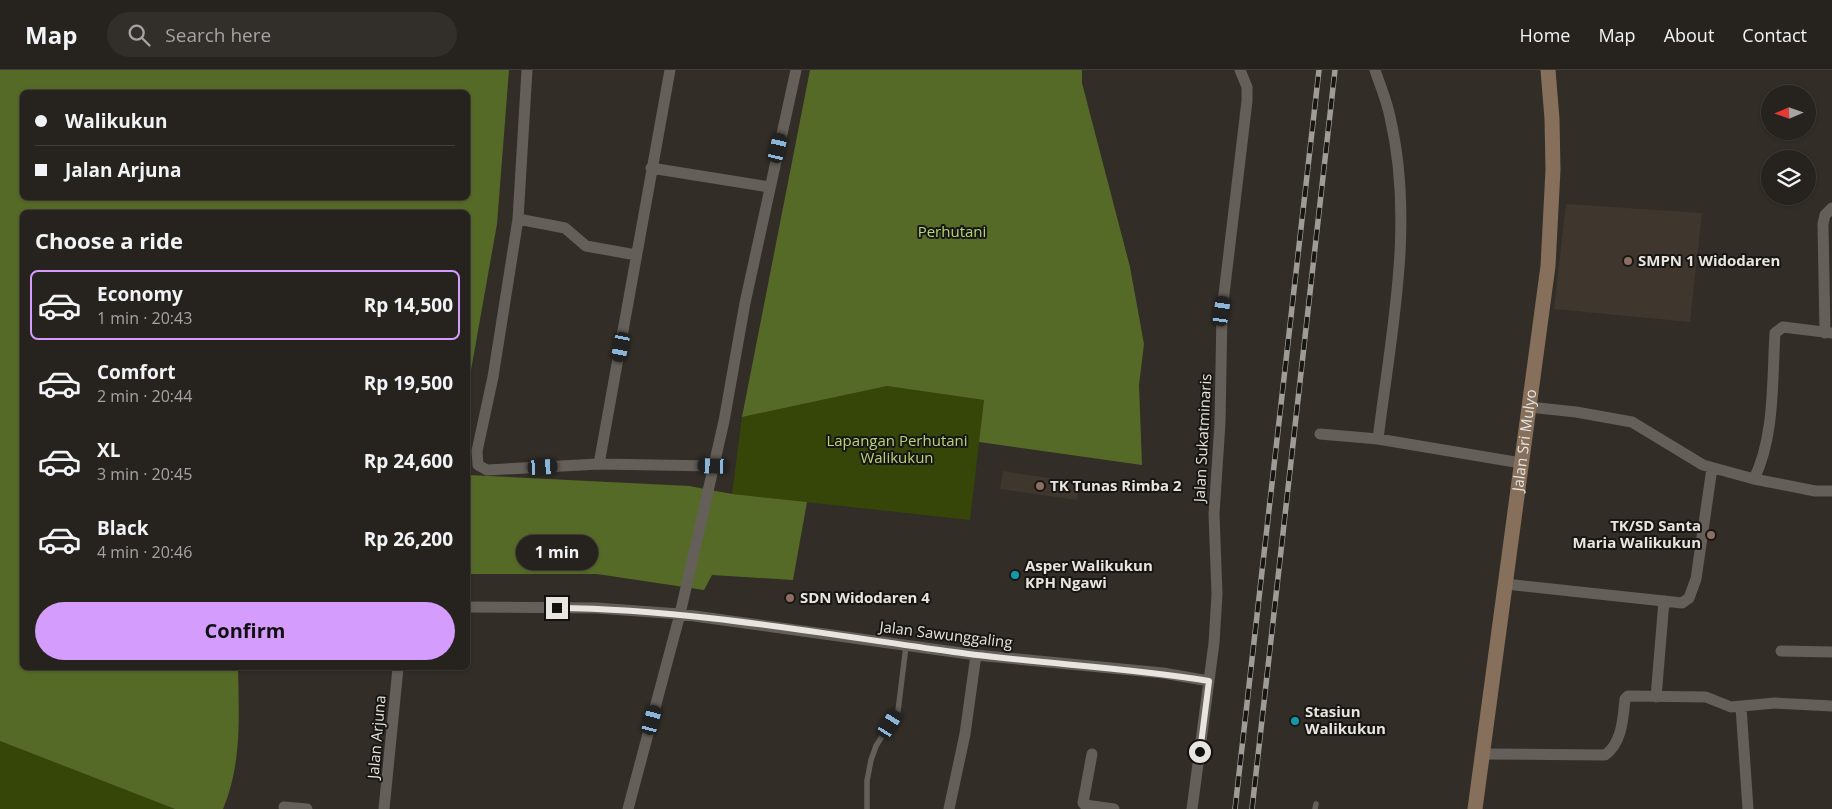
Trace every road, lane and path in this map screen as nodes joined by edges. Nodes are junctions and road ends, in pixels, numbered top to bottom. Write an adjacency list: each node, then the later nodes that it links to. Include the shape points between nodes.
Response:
1 (527, 70): 10 (street)
2 (670, 70): 7 (street)
3 (796, 70): 8 (street)
4 (1240, 70): 31 (street, Jalan Sukatminaris, via 1247,87 1247,101 1222,311 1214,514 1217,594)
5 (1375, 70): 15 (street, via 1390,116 1398,160 1401,216 1401,260)
6 (1548, 70): 13 (main road, Jalan Sri Mulyo, via 1553,162 1548,266)
7 (651, 168): 8 (street); 11 (street)
8 (769, 187): 18 (street)
9 (1832, 208): 12 (street, via 1825,215 1823,224)
10 (518, 219): 11 (street, via 564,228 586,246); 17 (street, via 493,376 477,451 478,464 486,470)
11 (636, 255): 17 (street)
12 (1829, 333): 20 (street, via 1783,327 1775,333 1768,426 1760,467)
13 (1529, 407): 16 (main road, Jalan Sri Mulyo); 19 (street, via 1632,422)
14 (1320, 434): 15 (street)
15 (1378, 439): 16 (street)
16 (1521, 463): 22 (main road, Jalan Sri Mulyo)
17 (599, 464): 18 (street)
18 (713, 466): 25 (street)
19 (1712, 468): 20 (street); 23 (street, via 1696,580 1689,598 1682,603)
20 (1754, 479): 21 (street)
21 (1832, 492)
22 (1506, 584): 23 (street); 36 (main road, Jalan Sri Mulyo)
23 (1664, 601): 32 (street)
24 (470, 607): 25 (street, via 596,608)
25 (680, 614): 26 (street, Jalan Sawunggaling); 40 (street)
26 (906, 646): 29 (street, Jalan Sawunggaling); 41 (lane, via 898,711 871,760)
27 (1781, 651): 28 (street)
28 (1832, 652)
29 (976, 655): 31 (street, Jalan Sawunggaling, via 1162,673); 42 (street, via 965,734)
30 (398, 670): 39 (street, Jalan Arjuna)
31 (1209, 681): 44 (street, Jalan Sukatminaris)
32 (1656, 696): 34 (street, via 1706,697 1731,707); 36 (street, via 1628,696 1616,744 1605,755)
33 (1832, 706): 34 (street, via 1775,703)
34 (1741, 707): 46 (street)
35 (1092, 754): 43 (street, via 1083,805)
36 (1483, 754): 45 (main road, Jalan Sri Mulyo)
37 (284, 807): 38 (street)
38 (307, 809)
39 (384, 809)
40 (628, 809)
41 (866, 809)
42 (949, 809)
43 (1114, 809)
44 (1192, 809)
45 (1479, 809)
46 (1748, 809)

